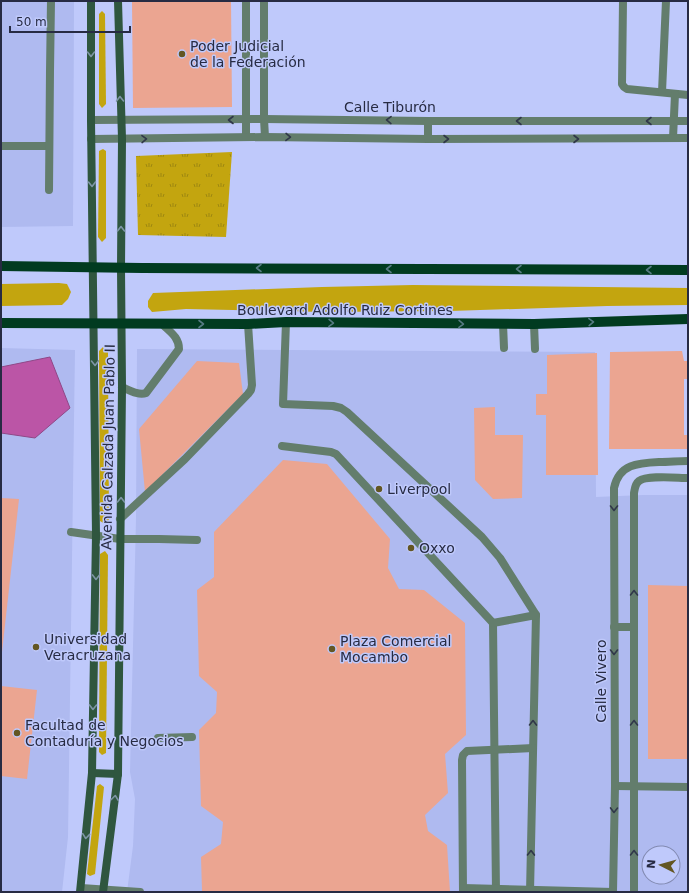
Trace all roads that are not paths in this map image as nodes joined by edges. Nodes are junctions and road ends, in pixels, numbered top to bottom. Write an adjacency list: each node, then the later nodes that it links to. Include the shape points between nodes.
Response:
1 (51, 1): 26 (street)
2 (91, 1): 13 (main road, Avenida Calzada Juan Pablo II, one-way to 13)
3 (118, 1): 14 (main road, Avenida Calzada Juan Pablo II, one-way to 3)
4 (246, 1): 11 (street)
5 (264, 1): 12 (street)
6 (623, 1): 8 (street, via 622,84 627,89)
7 (666, 1): 8 (street)
8 (662, 92): 9 (street)
9 (675, 94): 10 (street); 16 (street)
10 (688, 95)
11 (246, 119): 12 (street, Calle Tiburón); 14 (street, Calle Tiburón, one-way to 14); 20 (street)
12 (264, 119): 15 (street, Calle Tiburón, one-way to 12); 18 (street)
13 (91, 120): 14 (street, Calle Tiburón); 19 (main road, Avenida Calzada Juan Pablo II)
14 (121, 120): 23 (main road, Avenida Calzada Juan Pablo II)
15 (428, 121): 16 (street, Calle Tiburón, one-way to 15); 24 (street)
16 (674, 121): 17 (street, Calle Tiburón); 21 (street)
17 (688, 121)
18 (265, 137): 20 (street); 24 (street, one-way to 24)
19 (91, 138): 23 (street); 29 (main road, Avenida Calzada Juan Pablo II, one-way to 29)
20 (246, 138): 23 (street, one-way to 20)
21 (673, 138): 22 (street); 24 (street, one-way to 21)
22 (688, 138)
23 (122, 139): 30 (main road, Avenida Calzada Juan Pablo II, one-way to 23)
24 (428, 139)
25 (1, 146): 26 (street)
26 (49, 146): 27 (street)
27 (49, 190)
28 (1, 266): 29 (main road)
29 (93, 268): 30 (main road); 36 (main road, Avenida Calzada Juan Pablo II)
30 (121, 268): 31 (main road, one-way to 30); 35 (main road, Avenida Calzada Juan Pablo II)
31 (688, 270)
32 (688, 319): 40 (main road, Boulevard Adolfo Ruiz Cortines, one-way to 32)
33 (286, 322): 38 (main road, Boulevard Adolfo Ruiz Cortines); 39 (main road, Boulevard Adolfo Ruiz Cortines, one-way to 39); 52 (street, via 284,404 333,406 347,412 482,537 500,558)
34 (1, 323): 36 (main road, Boulevard Adolfo Ruiz Cortines)
35 (122, 323): 36 (main road, Boulevard Adolfo Ruiz Cortines); 37 (main road, Boulevard Adolfo Ruiz Cortines); 43 (main road, Avenida Calzada Juan Pablo II)
36 (94, 324): 49 (main road, Avenida Calzada Juan Pablo II, one-way to 49)
37 (162, 324): 38 (main road, Boulevard Adolfo Ruiz Cortines, one-way to 38); 43 (street, via 177,339 179,349 146,392 138,393)
38 (248, 324): 47 (street, via 251,390 185,459)
39 (503, 324): 40 (main road, Boulevard Adolfo Ruiz Cortines); 41 (street)
40 (534, 324): 42 (street)
41 (504, 348)
42 (535, 349)
43 (122, 387): 47 (main road, Avenida Calzada Juan Pablo II, one-way to 43)
44 (282, 446): 53 (street, via 336,454)
45 (688, 461): 54 (street, Calle Vivero, one-way to 54, via 642,462 622,472 616,482)
46 (688, 478): 55 (street, one-way to 46, via 636,485 640,480 653,478)
47 (120, 519): 50 (main road, Avenida Calzada Juan Pablo II)
48 (71, 532): 49 (street)
49 (96, 535): 50 (street); 60 (main road, Avenida Calzada Juan Pablo II, one-way to 60)
50 (120, 540): 51 (street); 61 (main road, Avenida Calzada Juan Pablo II)
51 (197, 540)
52 (536, 615): 53 (street); 58 (street, one-way to 52)
53 (493, 623): 59 (street)
54 (614, 627): 55 (street); 62 (street, Calle Vivero, one-way to 62)
55 (634, 627): 63 (street, one-way to 55)
56 (192, 737): 57 (street)
57 (158, 738)
58 (533, 748): 59 (street); 69 (street, one-way to 58)
59 (495, 749): 66 (street, via 467,751 463,755); 68 (street)
60 (92, 773): 61 (main road); 65 (main road, Avenida Calzada Juan Pablo II, one-way to 65)
61 (118, 774): 67 (main road, Avenida Calzada Juan Pablo II, one-way to 61)
62 (615, 786): 63 (street); 71 (street, Calle Vivero, one-way to 71)
63 (634, 786): 64 (street); 72 (street, one-way to 63)
64 (688, 787)
65 (80, 890): 67 (street)
66 (463, 890): 68 (street)
67 (103, 891): 70 (street)
68 (496, 891): 69 (street)
69 (530, 891): 71 (street)
70 (140, 892)
71 (613, 892)
72 (634, 892)

